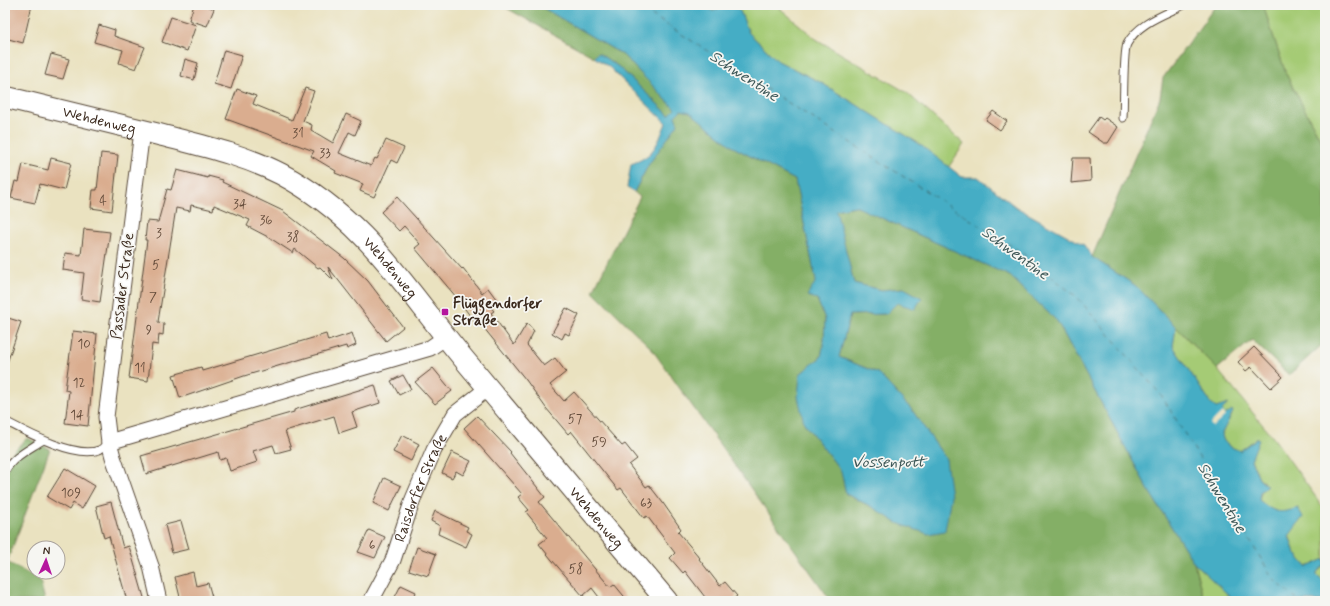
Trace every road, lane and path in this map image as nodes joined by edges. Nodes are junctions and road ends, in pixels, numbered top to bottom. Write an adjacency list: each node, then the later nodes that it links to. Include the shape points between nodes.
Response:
1 (1184, 5): 3 (lane, via 1150,21 1134,34 1126,46)
2 (5, 97): 4 (main road, Wehdenweg)
3 (1123, 118)
4 (142, 130): 5 (main road, Wehdenweg, via 230,153 280,174 307,189 357,228 380,252); 9 (street, Passader Straße, via 106,417)
5 (446, 337): 6 (main road, Wehdenweg); 9 (street, via 430,348)
6 (488, 388): 12 (street, Raisdorfer Straße, via 455,414 434,450 413,499 393,560); 13 (main road, Wehdenweg)
7 (5, 421): 8 (lane)
8 (43, 440): 9 (lane, via 79,451 99,450); 10 (lane, via 23,452)
9 (109, 442): 11 (street, Passader Straße, via 151,566)
10 (5, 472)
11 (159, 601)
12 (371, 601)
13 (667, 601)

